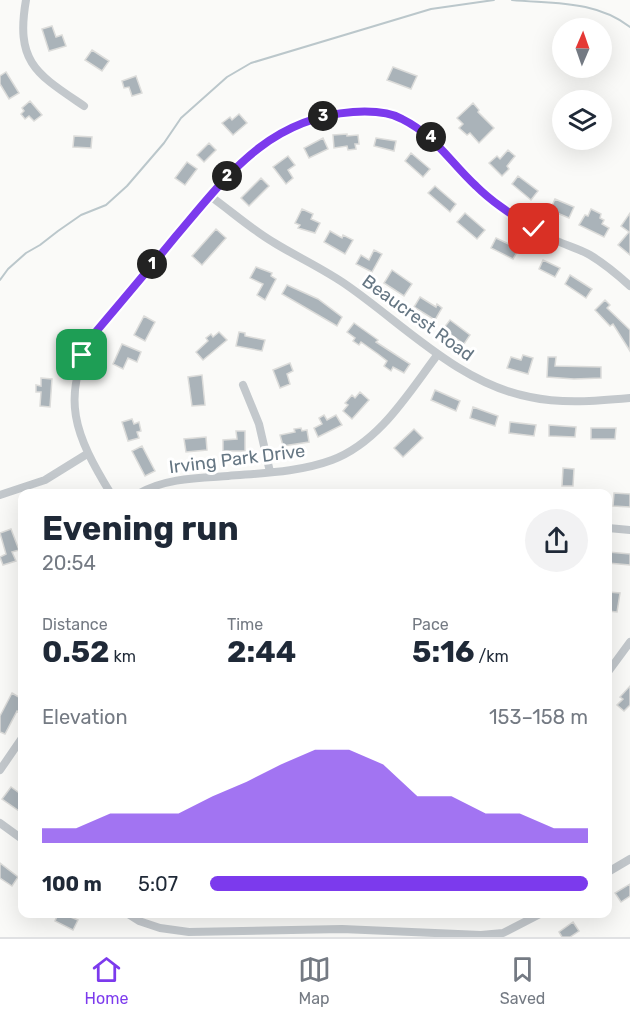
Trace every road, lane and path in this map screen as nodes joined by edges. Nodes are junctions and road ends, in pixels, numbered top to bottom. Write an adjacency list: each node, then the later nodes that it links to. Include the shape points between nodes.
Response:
1 (26, 0): 2 (street, via 22,34 29,60 45,80)
2 (84, 106)
3 (210, 196): 4 (street, via 258,148 297,124 341,113 390,114 430,136 491,199 534,229 588,254); 5 (street, Beaucrest Road, via 270,241 352,289); 8 (street, via 94,334 82,355 73,392)
4 (630, 286)
5 (438, 354): 7 (street, Beaucrest Road, via 479,380 529,397 567,401); 9 (street, Irving Park Drive, via 389,418 354,448 333,460)
6 (243, 385): 9 (street, via 259,424)
7 (630, 398)
8 (87, 454): 10 (street); 12 (street, via 45,480)
9 (270, 472): 11 (street, Irving Park Drive, via 178,480)
10 (108, 489)
11 (147, 489)
12 (0, 495)
13 (612, 528): 14 (street)
14 (630, 530)
15 (630, 642): 16 (street)
16 (612, 667)
17 (18, 744): 18 (street)
18 (0, 770)
19 (0, 823): 20 (street)
20 (18, 836)
21 (630, 859): 22 (street)
22 (612, 870)
23 (134, 918): 25 (street, via 160,928 189,932 342,929)
24 (532, 918): 25 (street, via 503,933)
25 (477, 936)

